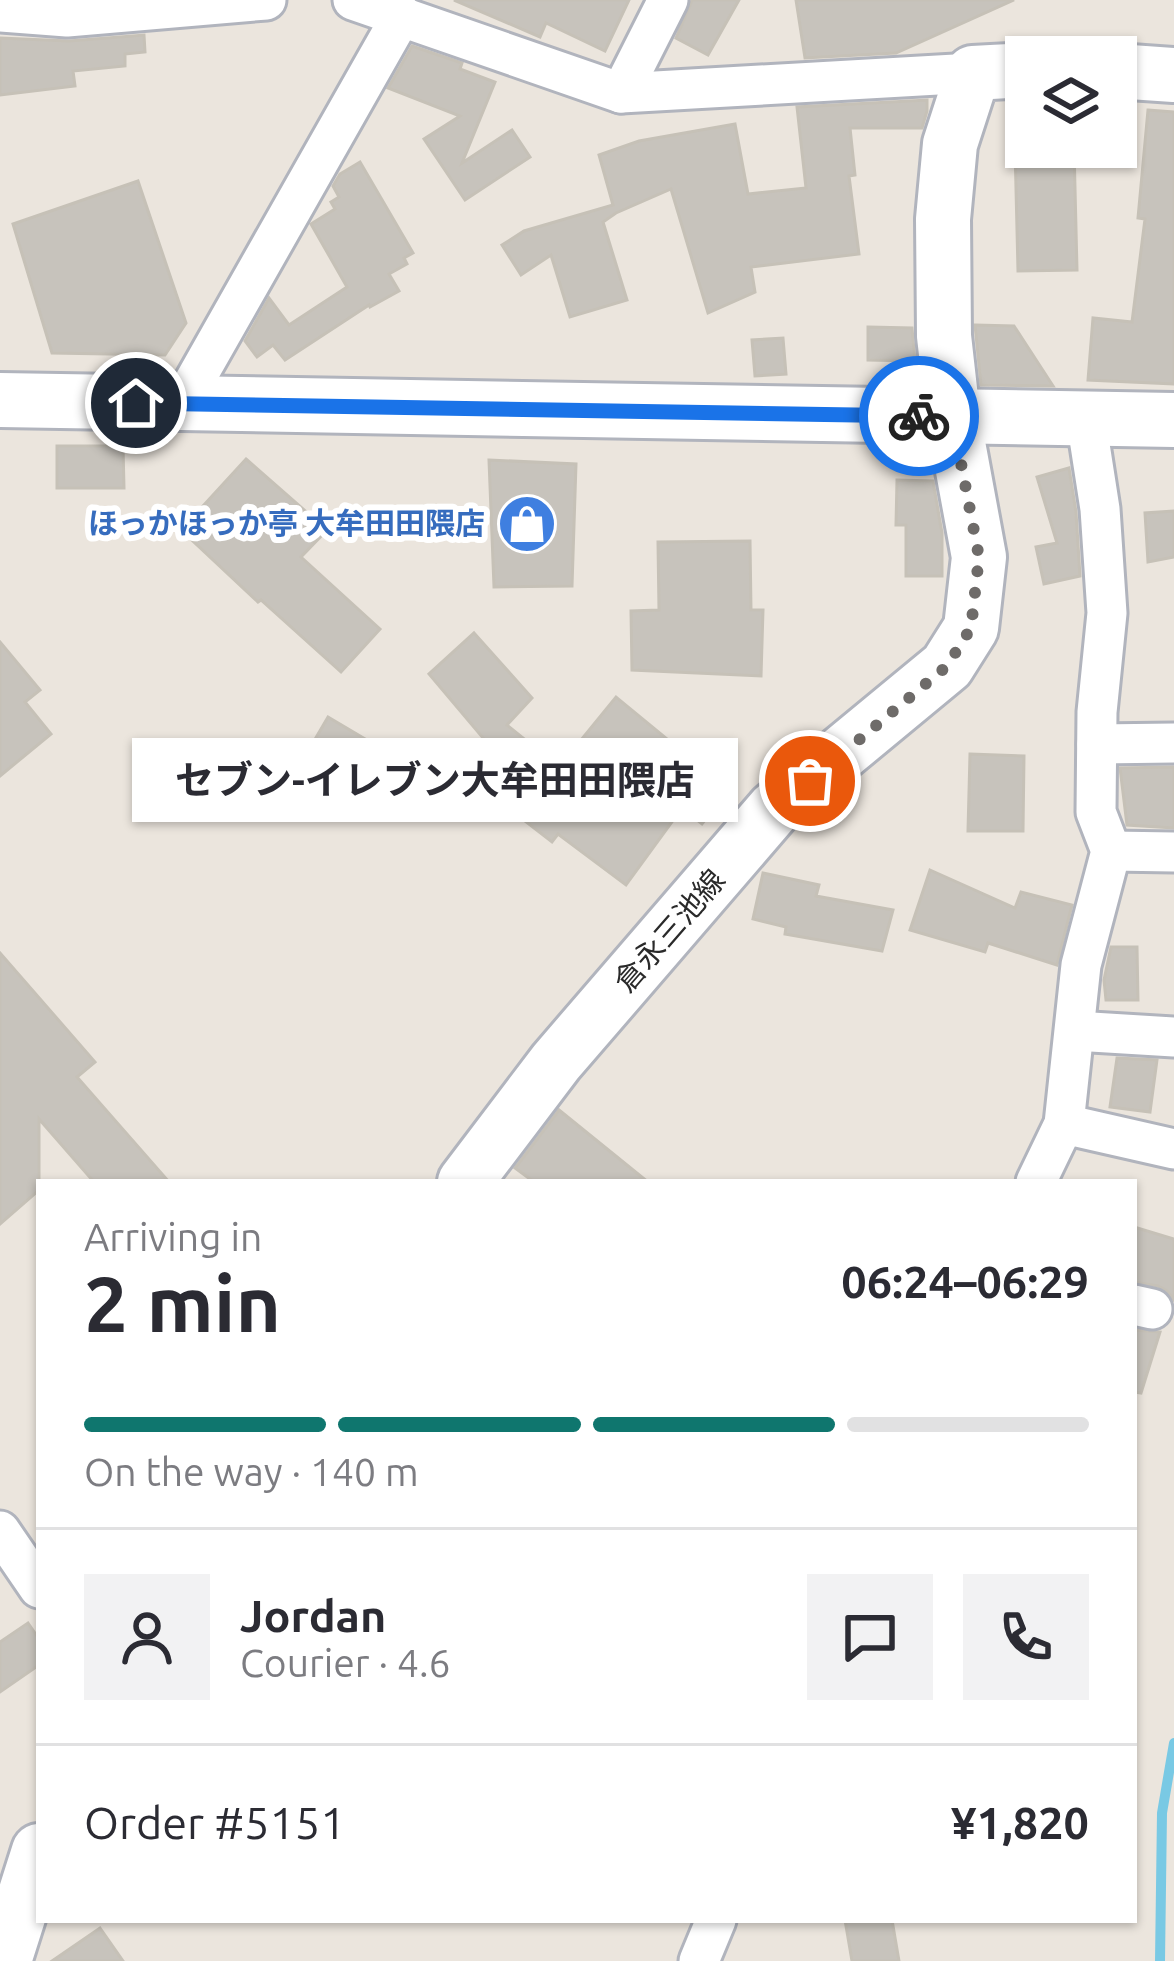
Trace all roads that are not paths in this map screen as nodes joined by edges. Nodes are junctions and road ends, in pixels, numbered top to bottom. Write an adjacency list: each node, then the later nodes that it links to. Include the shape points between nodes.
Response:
1 (266, 0): 4 (street, via 67,17)
2 (353, 0): 5 (street)
3 (668, 0): 9 (street)
4 (0, 12)
5 (402, 15): 9 (street); 11 (street)
6 (1000, 72): 9 (street); 12 (main road, 倉永三池線, via 950,144 943,219)
7 (1137, 72): 8 (main road)
8 (1174, 75)
9 (621, 93)
10 (0, 400): 11 (main road)
11 (182, 404): 12 (main road)
12 (952, 416): 13 (main road); 23 (main road, 倉永三池線, via 979,557 971,628 947,666 775,809 556,1062)
13 (1086, 418): 14 (main road); 16 (street, via 1107,613)
14 (1174, 420)
15 (1174, 743): 16 (street)
16 (1096, 744): 17 (street, via 1096,812)
17 (1112, 851): 18 (street); 19 (street, via 1081,965)
18 (1174, 852)
19 (1075, 1030): 20 (street); 21 (street)
20 (1174, 1037)
21 (1064, 1124): 22 (street); 24 (street)
22 (1174, 1149)
23 (467, 1179)
24 (1037, 1179)
25 (0, 1531): 26 (street)
26 (36, 1584)
27 (36, 1860): 29 (main road)
28 (715, 1923): 30 (street)
29 (4, 1961)
30 (699, 1961)

